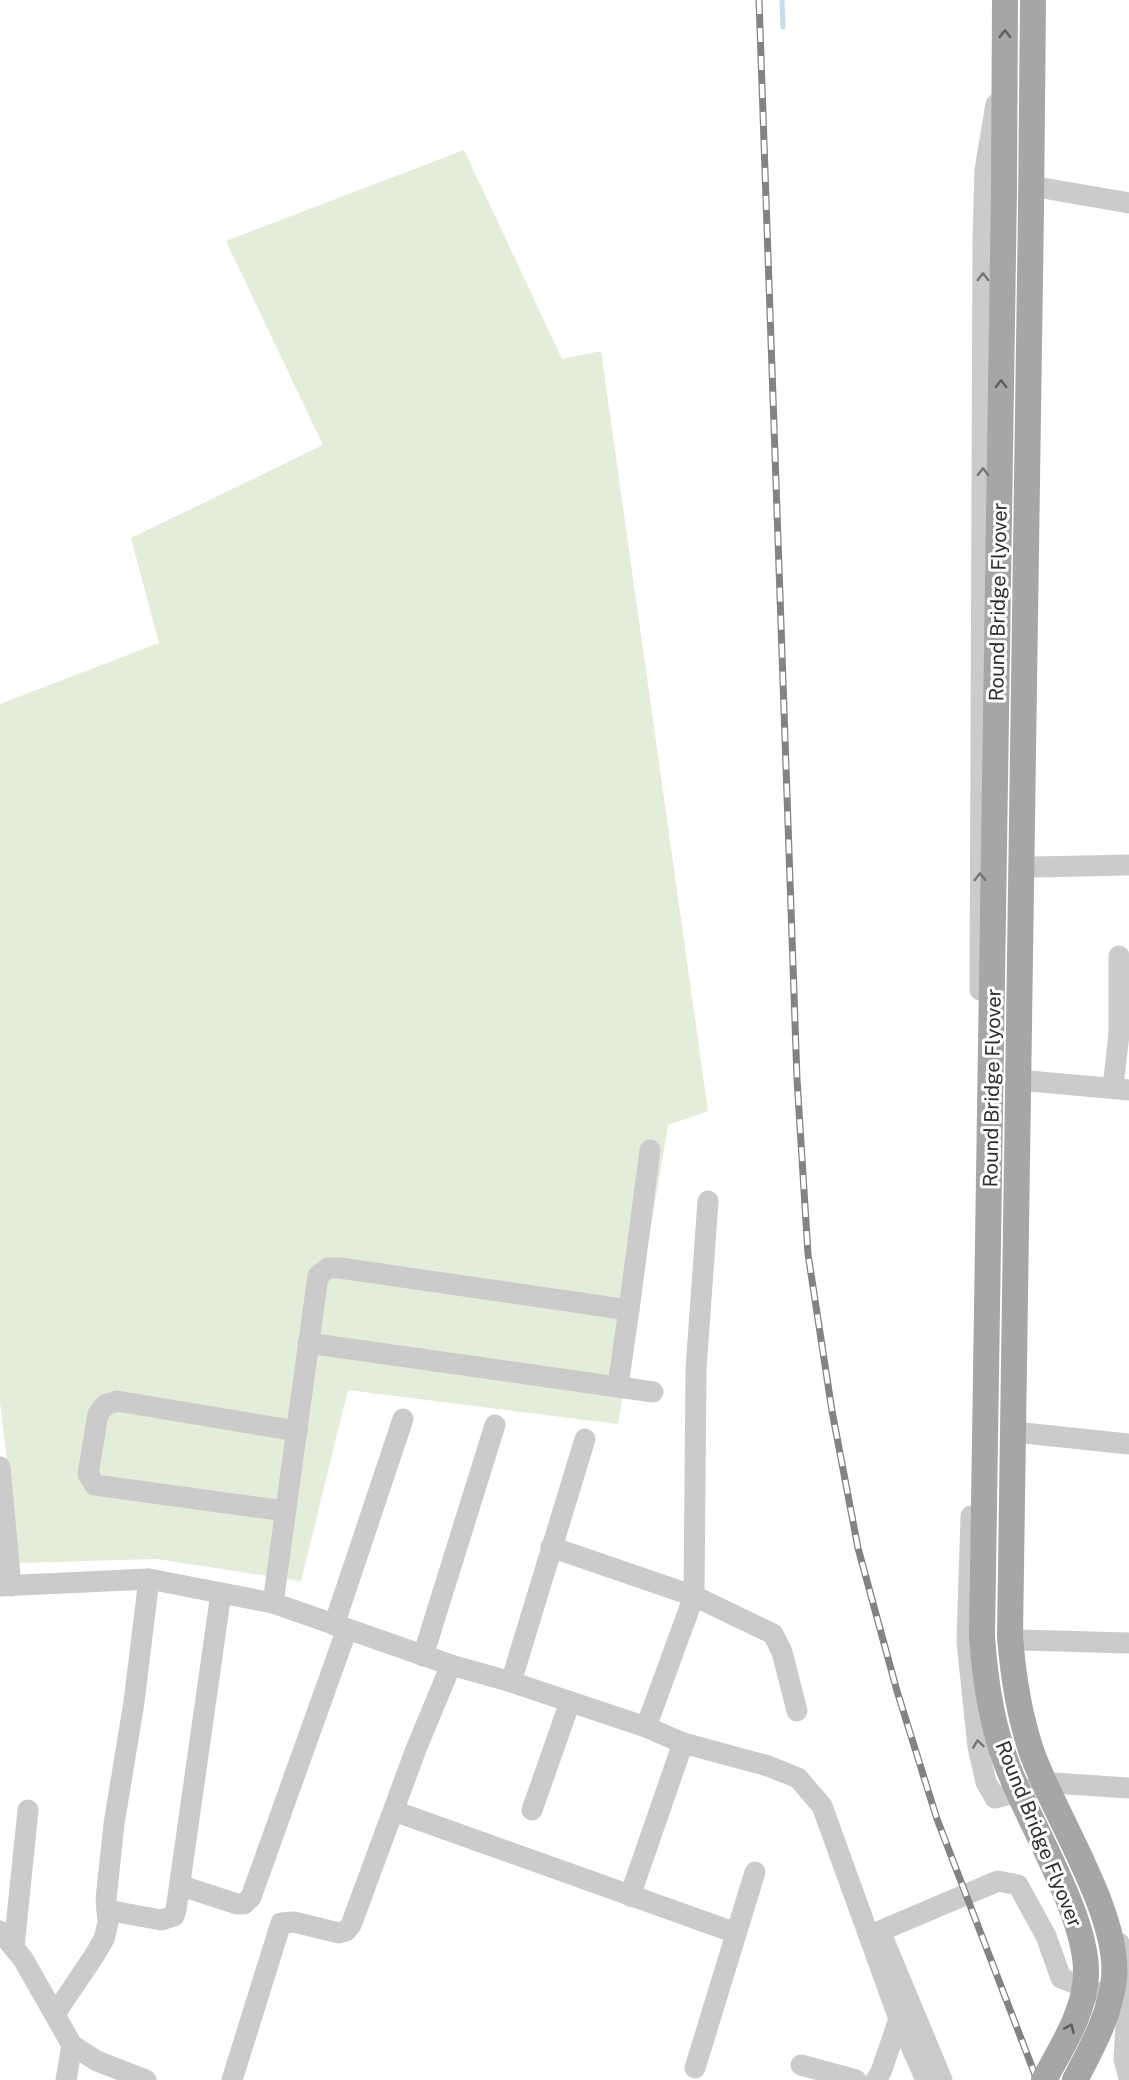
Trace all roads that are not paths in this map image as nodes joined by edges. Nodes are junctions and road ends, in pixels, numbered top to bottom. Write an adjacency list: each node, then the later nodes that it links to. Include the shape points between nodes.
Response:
1 (1005, 0): 4 (main road, Round Bridge Flyover, one-way to 1)
2 (1033, 0): 5 (main road, Round Bridge Flyover)
3 (1044, 0): 5 (street)
4 (1004, 69): 43 (street, one-way to 4, via 995,1798 986,1782 978,1747 967,1642 978,1238 985,170); 69 (main road, Round Bridge Flyover, one-way to 4, bridge, via 1082,2001 1086,1975 1083,1944 1005,1761 994,1721 982,1637)
5 (1034, 195): 6 (street); 8 (street); 70 (main road, Round Bridge Flyover, bridge, via 1010,1636 1021,1715 1032,1753 1111,1938 1114,1976 1108,2009)
6 (1129, 203)
7 (1129, 865): 8 (street)
8 (1033, 867): 11 (street)
9 (1119, 956): 10 (street)
10 (1124, 1029): 12 (street)
11 (1030, 1082): 12 (street); 22 (street)
12 (1121, 1088)
13 (650, 1150): 15 (street)
14 (708, 1201): 31 (street, via 696,1369)
15 (629, 1310): 16 (street, via 328,1268 318,1276); 17 (street)
16 (309, 1343): 17 (street); 21 (street)
17 (618, 1385): 18 (street)
18 (653, 1392)
19 (403, 1419): 33 (street)
20 (495, 1425): 36 (street)
21 (297, 1431): 26 (street); 26 (street, via 117,1401 105,1405 98,1414 88,1474 95,1485)
22 (1024, 1433): 24 (street); 34 (street)
23 (585, 1438): 27 (street)
24 (1129, 1444)
25 (0, 1467): 29 (street)
26 (285, 1511): 32 (street)
27 (551, 1546): 31 (street); 38 (street)
28 (149, 1579): 29 (street); 30 (street); 51 (street, via 114,1824)
29 (6, 1586)
30 (221, 1593): 32 (street); 49 (street)
31 (694, 1596): 40 (street, via 773,1634 782,1652); 41 (street)
32 (273, 1603): 33 (street)
33 (340, 1627): 36 (street); 49 (street, via 251,1897 244,1904 237,1904)
34 (1020, 1640): 35 (street); 43 (street, via 1032,1719)
35 (1129, 1643)
36 (423, 1656): 37 (street)
37 (451, 1665): 38 (street); 47 (street)
38 (511, 1682): 39 (street)
39 (570, 1702): 41 (street); 45 (street)
40 (797, 1711)
41 (646, 1727): 42 (street)
42 (683, 1743): 50 (street); 57 (street, via 768,1766 798,1778 811,1791 822,1806)
43 (1053, 1783): 44 (street); 55 (street, via 1117,1934 1127,1974)
44 (1129, 1788)
45 (532, 1809)
46 (28, 1810): 54 (street)
47 (394, 1811): 50 (street); 64 (street, via 346,1932 328,1932 287,1922 278,1928)
48 (755, 1872): 53 (street)
49 (182, 1886): 51 (street, via 176,1910 169,1919)
50 (630, 1896): 53 (street)
51 (107, 1910): 56 (street, via 104,1938)
52 (0, 1931): 54 (street)
53 (736, 1933): 60 (street)
54 (14, 1947): 56 (street)
55 (1127, 2005): 61 (street, via 1124,2059); 68 (street, via 1061,1978 1046,1936 1018,1885 998,1881 880,1931)
56 (55, 2014): 58 (street)
57 (898, 2019): 66 (street); 67 (street)
58 (72, 2046): 62 (street); 63 (street, via 97,2061)
59 (801, 2065): 65 (street)
60 (695, 2068)
61 (1129, 2078)
62 (66, 2080)
63 (146, 2080)
64 (232, 2080)
65 (855, 2080)
66 (876, 2080)
67 (926, 2080)
68 (942, 2080)
69 (1044, 2080)
70 (1075, 2080)

